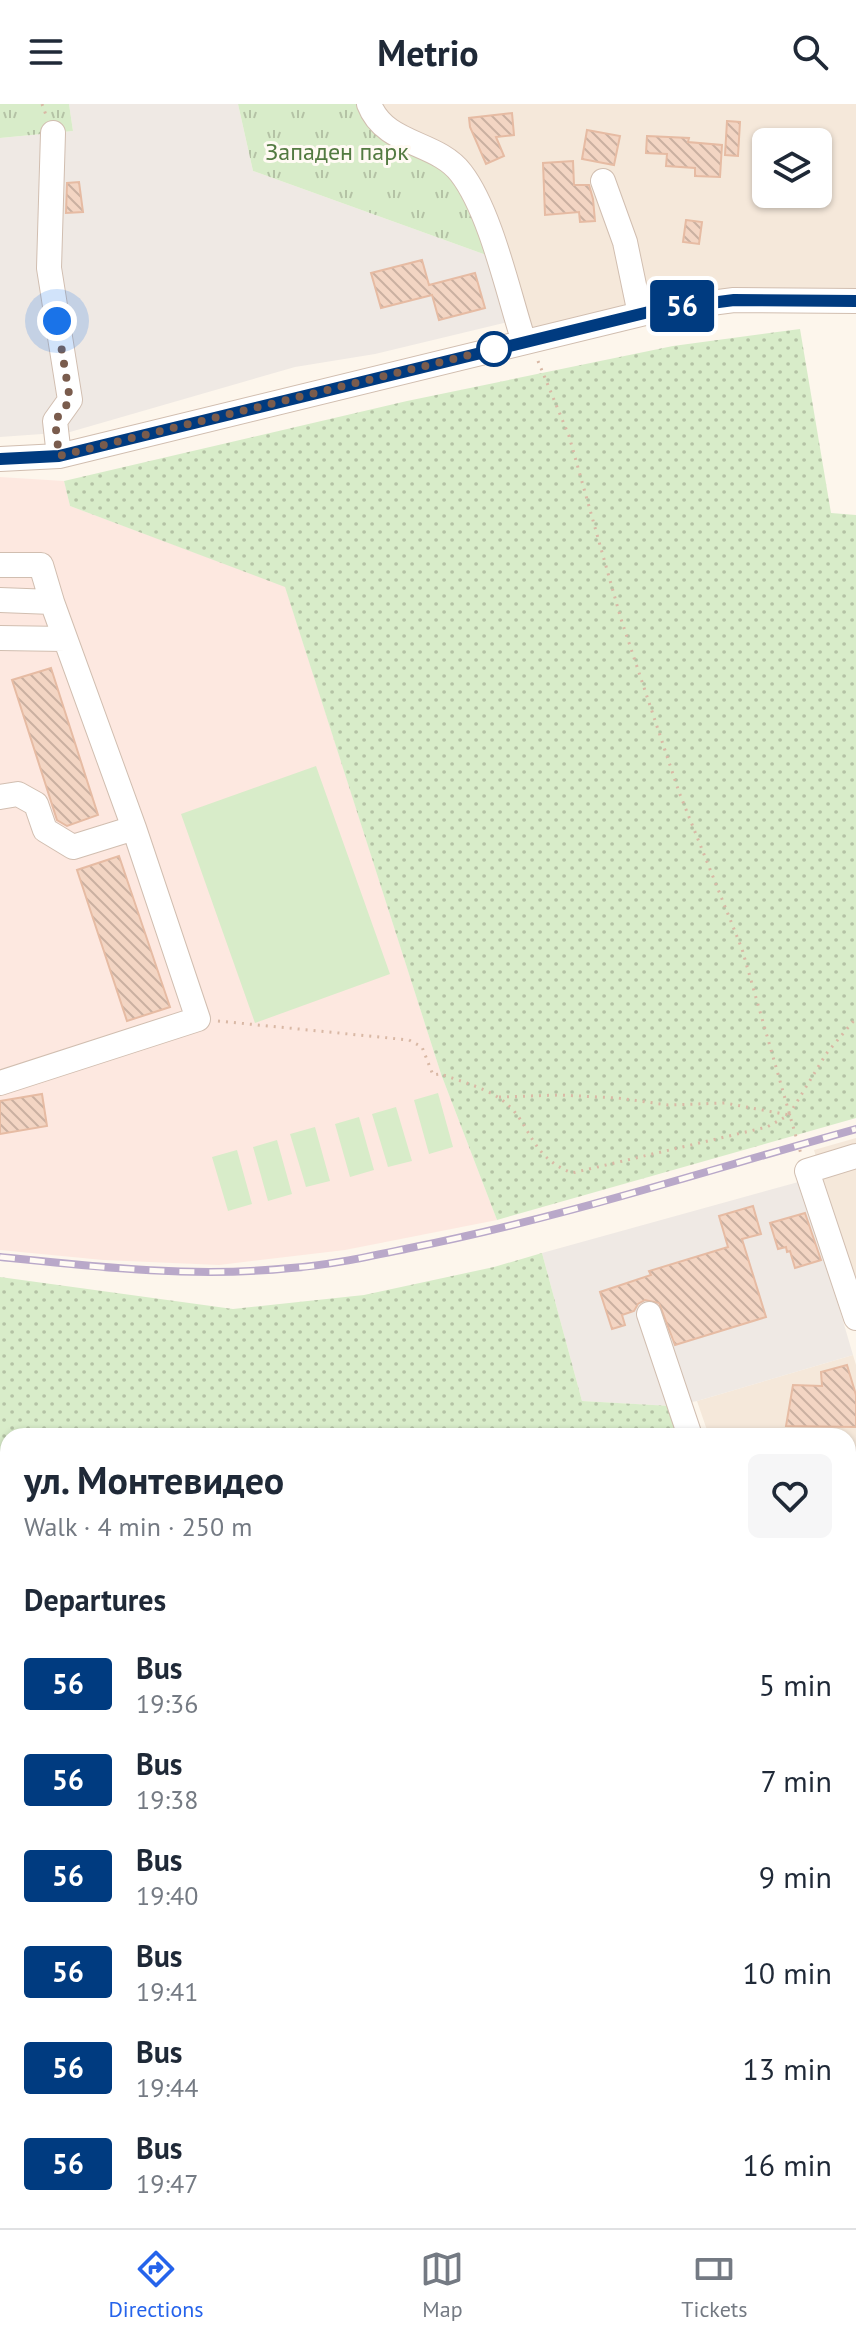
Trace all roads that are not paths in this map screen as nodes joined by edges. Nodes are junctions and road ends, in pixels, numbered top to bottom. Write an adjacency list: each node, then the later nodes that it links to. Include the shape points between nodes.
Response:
1 (369, 104): 6 (street, via 388,131 462,174 482,209)
2 (53, 133): 7 (street, via 49,268 70,400 55,421)
3 (603, 181): 5 (street, via 625,242)
4 (856, 301): 5 (street, via 734,300)
5 (640, 314): 6 (street)
6 (524, 342): 7 (street)
7 (59, 456): 8 (street)
8 (0, 459)
9 (0, 565): 11 (street, via 41,565)
10 (0, 600): 11 (street)
11 (52, 602): 13 (street)
12 (0, 638): 13 (street)
13 (65, 639): 15 (street)
14 (0, 797): 15 (street, via 18,794 36,804 45,830 73,847)
15 (134, 828): 16 (street, via 198,1019)
16 (0, 1083)
17 (856, 1156): 19 (street, via 807,1171)
18 (649, 1314): 20 (street)
19 (856, 1318)
20 (687, 1428)

